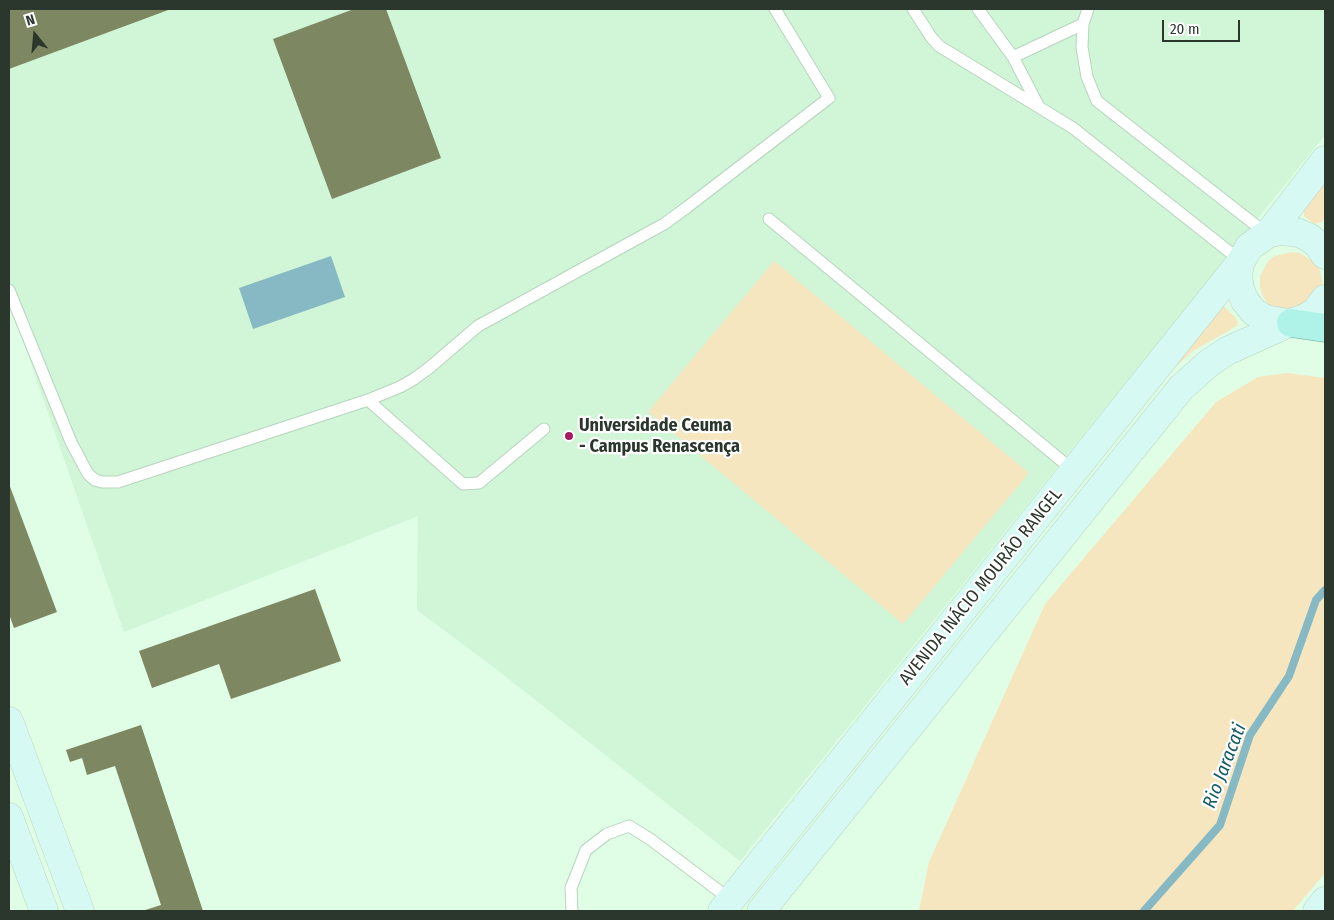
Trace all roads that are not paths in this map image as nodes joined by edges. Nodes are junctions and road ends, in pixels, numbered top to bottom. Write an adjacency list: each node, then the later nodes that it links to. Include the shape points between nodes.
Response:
1 (775, 9): 17 (lane, via 829,98 664,224 478,326 429,368 400,387)
2 (913, 9): 7 (lane, via 938,46)
3 (978, 9): 6 (lane)
4 (1088, 9): 5 (lane)
5 (1083, 24): 6 (lane); 10 (lane, via 1082,47 1087,76 1097,101)
6 (1013, 56): 7 (lane)
7 (1040, 108): 12 (lane, via 1081,134)
8 (1325, 160): 10 (main road)
9 (769, 219): 19 (lane)
10 (1268, 234): 11 (main road, via 1284,230 1299,233 1310,238); 12 (main road, AVENIDA INÁCIO MOURÃO RANGEL, via 1249,247)
11 (1325, 255)
12 (1241, 262): 15 (main road, via 1238,276 1245,301 1265,319); 19 (main road, AVENIDA INÁCIO MOURÃO RANGEL)
13 (9, 290): 17 (lane, via 71,442 88,474 95,480 118,482)
14 (1325, 299): 15 (main road, AVENIDA INÁCIO MOURÃO RANGEL, via 1310,316)
15 (1290, 323): 16 (main road); 27 (main road, AVENIDA INÁCIO MOURÃO RANGEL, via 1227,351 1209,362 1181,388)
16 (1325, 328)
17 (368, 400): 18 (lane, via 463,484 479,483)
18 (544, 430)
19 (1074, 471): 23 (main road, AVENIDA INÁCIO MOURÃO RANGEL)
20 (9, 721): 25 (main road)
21 (9, 817): 24 (main road)
22 (1325, 902): 28 (main road)
23 (727, 906): 26 (lane, via 650,839 629,826 607,834 586,850 571,888)
24 (44, 911)
25 (80, 911)
26 (572, 911)
27 (761, 911)
28 (1317, 911)

